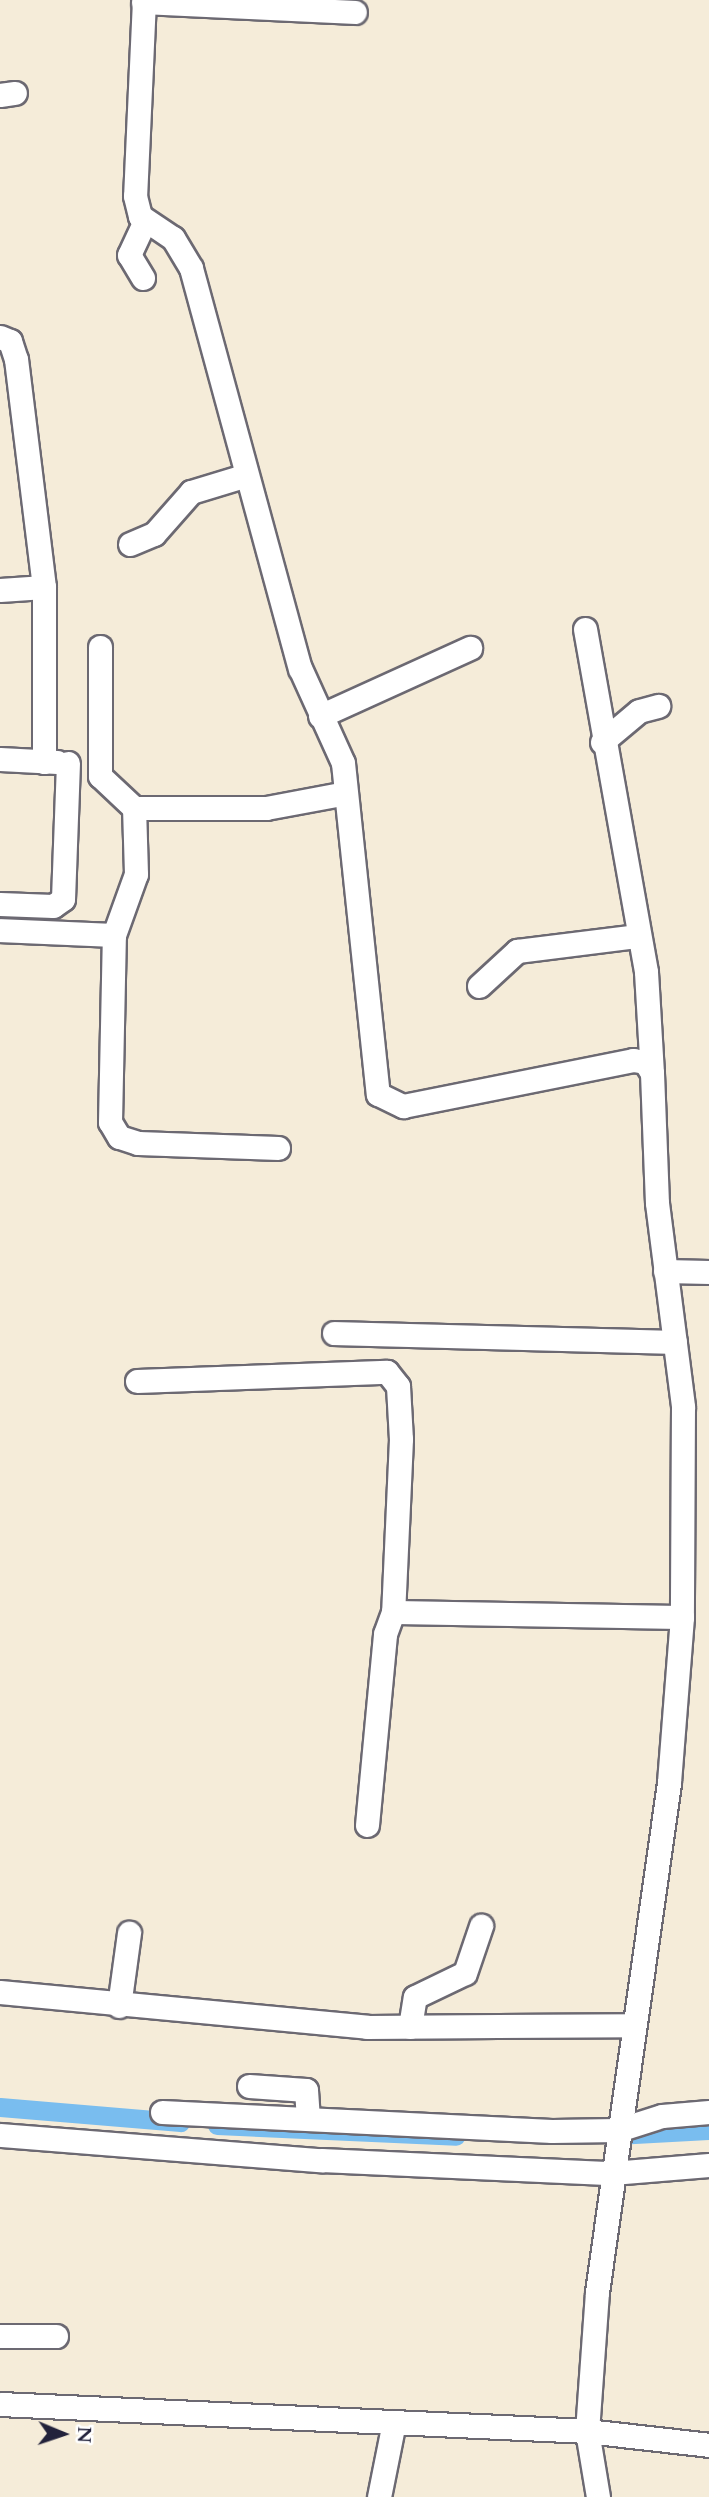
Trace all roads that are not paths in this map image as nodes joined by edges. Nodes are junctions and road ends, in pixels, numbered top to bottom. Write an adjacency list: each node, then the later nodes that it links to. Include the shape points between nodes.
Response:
1 (144, 1): 2 (street); 3 (street, via 135,196)
2 (355, 12)
3 (145, 220): 4 (street, via 128,255); 6 (street, via 173,238 191,268)
4 (143, 278)
5 (0, 337): 8 (street, via 10,341 16,359)
6 (244, 476): 7 (street, via 191,492 154,534); 14 (street)
7 (130, 544)
8 (44, 587): 9 (street); 17 (street)
9 (0, 590)
10 (585, 629): 15 (street)
11 (100, 647): 19 (street)
12 (470, 648): 14 (street)
13 (658, 706): 15 (street, via 639,712)
14 (320, 716): 20 (street, via 343,763)
15 (602, 742): 25 (street)
16 (0, 759): 17 (street)
17 (44, 762): 18 (street)
18 (68, 763): 19 (street); 22 (street, via 63,899 53,906)
19 (99, 765): 21 (street, via 105,784)
20 (346, 793): 21 (street, via 266,808); 27 (street, via 378,1094 403,1106 633,1060 645,1062)
21 (134, 808): 24 (street, via 136,874)
22 (0, 904)
23 (0, 930): 24 (street)
24 (114, 935): 28 (street, via 106,1107 119,1137)
25 (638, 936): 26 (street, via 517,951); 27 (street)
26 (479, 986)
27 (652, 1073): 29 (street)
28 (278, 1148)
29 (665, 1271): 30 (street); 32 (street)
30 (709, 1272)
31 (334, 1333): 32 (street)
32 (675, 1342): 35 (street, via 683,1407)
33 (137, 1381): 34 (street, via 387,1372 398,1386 401,1439)
34 (393, 1612): 35 (street); 36 (street, via 385,1634)
35 (682, 1618): 41 (street, via 669,1783)
36 (367, 1825)
37 (481, 1926): 42 (street, via 465,1973 415,1997)
38 (129, 1933): 40 (street)
39 (0, 1992): 40 (street)
40 (119, 2006): 42 (street)
41 (634, 2025): 42 (street); 47 (street)
42 (410, 2027)
43 (249, 2086): 46 (street, via 306,2090)
44 (162, 2112): 46 (street)
45 (709, 2112): 47 (street, via 662,2116)
46 (308, 2119): 47 (street)
47 (618, 2131): 50 (street)
48 (0, 2135): 50 (street, via 321,2160)
49 (709, 2165): 50 (street)
50 (613, 2166): 55 (street)
51 (0, 2336): 52 (street)
52 (56, 2336)
53 (0, 2404): 54 (street)
54 (394, 2422): 55 (street); 57 (street)
55 (587, 2431): 56 (street); 58 (street)
56 (709, 2445)
57 (379, 2497)
58 (598, 2497)

